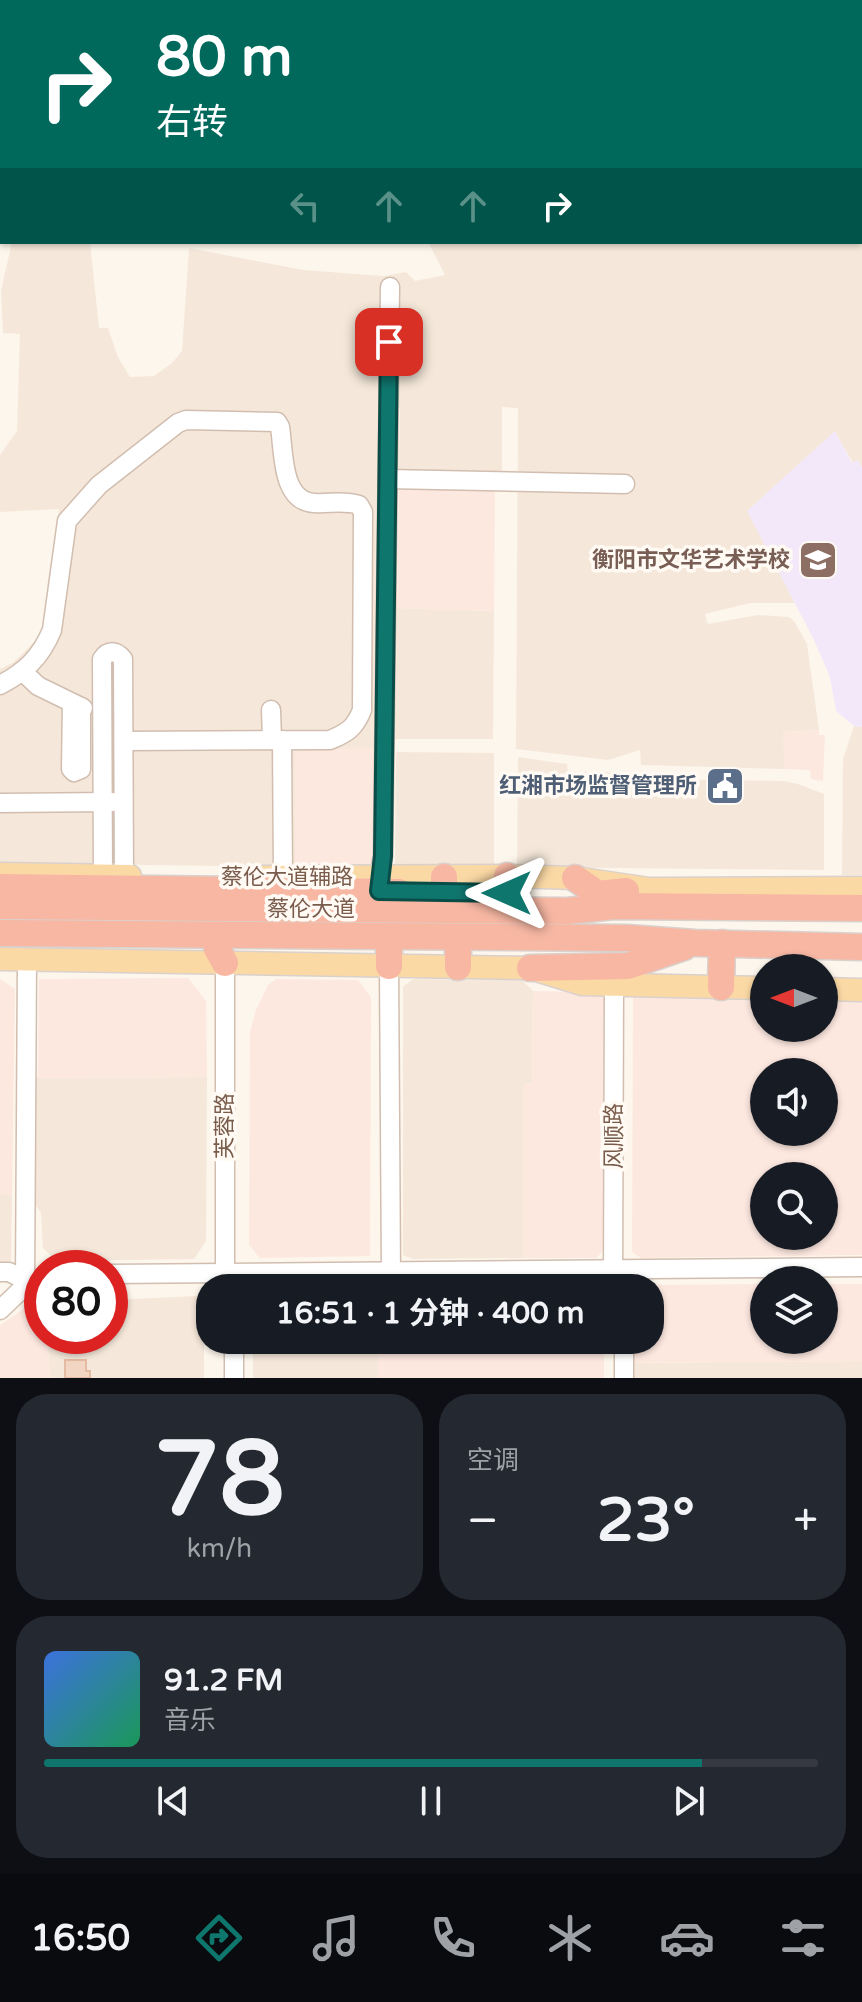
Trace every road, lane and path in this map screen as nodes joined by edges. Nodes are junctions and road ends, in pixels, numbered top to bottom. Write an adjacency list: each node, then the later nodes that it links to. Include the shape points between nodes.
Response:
1 (390, 287): 2 (street)
2 (388, 479): 3 (street); 18 (street)
3 (625, 484)
4 (22, 671): 5 (street); 7 (street, via 38,686); 9 (street, via 46,645 52,630 67,521 83,501 178,423 272,420 280,427 292,492 314,503 351,502 363,512 362,710 347,733 330,740)
5 (0, 685)
6 (271, 710): 9 (street)
7 (102, 717): 8 (street); 8 (street, via 102,659 113,651 123,659); 11 (street)
8 (123, 717): 10 (street)
9 (277, 740): 10 (street); 15 (street)
10 (124, 741): 12 (street)
11 (102, 802): 12 (street); 13 (street); 17 (street)
12 (124, 802): 17 (street)
13 (0, 803)
14 (0, 874): 17 (main road, 蔡伦大道辅路)
15 (283, 877): 17 (main road, 蔡伦大道辅路); 18 (main road, 蔡伦大道辅路)
16 (575, 878): 19 (main road); 22 (main road); 23 (highway)
17 (105, 879): 18 (highway); 20 (highway, via 62,887)
18 (379, 884): 19 (highway)
19 (507, 885): 23 (highway)
20 (0, 887)
21 (862, 888): 22 (main road)
22 (649, 889): 23 (highway)
23 (606, 900): 24 (highway, 蔡伦大道, via 567,911); 25 (highway, 蔡伦大道)
24 (0, 906)
25 (862, 908)
26 (0, 933): 27 (highway, 蔡伦大道, via 627,938)
27 (695, 943): 28 (highway, 蔡伦大道); 35 (highway, via 627,954); 36 (highway, via 628,966)
28 (722, 943): 30 (highway, 蔡伦大道); 38 (highway)
29 (0, 947): 31 (highway)
30 (862, 947)
31 (27, 953): 32 (highway); 34 (main road); 42 (street)
32 (230, 956): 33 (highway); 45 (street, 芙蓉路)
33 (389, 958): 35 (highway); 46 (street)
34 (0, 959)
35 (458, 959): 36 (main road)
36 (530, 968): 37 (main road, via 582,984)
37 (620, 985): 38 (main road); 47 (street, 风顺路)
38 (721, 987): 39 (main road)
39 (750, 988)
40 (838, 989): 41 (main road)
41 (862, 990)
42 (32, 1250)
43 (862, 1267): 50 (street)
44 (0, 1272): 52 (street)
45 (230, 1274)
46 (391, 1274)
47 (619, 1274)
48 (862, 1274): 51 (street)
49 (128, 1275): 53 (street)
50 (664, 1276)
51 (664, 1277)
52 (24, 1278)
53 (196, 1278)
54 (196, 1280): 55 (street)
55 (128, 1281)
56 (24, 1287): 57 (street)
57 (1, 1301)
58 (225, 1354): 62 (street)
59 (234, 1354): 63 (street)
60 (613, 1354): 64 (street)
61 (624, 1354): 65 (street)
62 (225, 1378)
63 (234, 1378)
64 (613, 1378)
65 (624, 1378)

